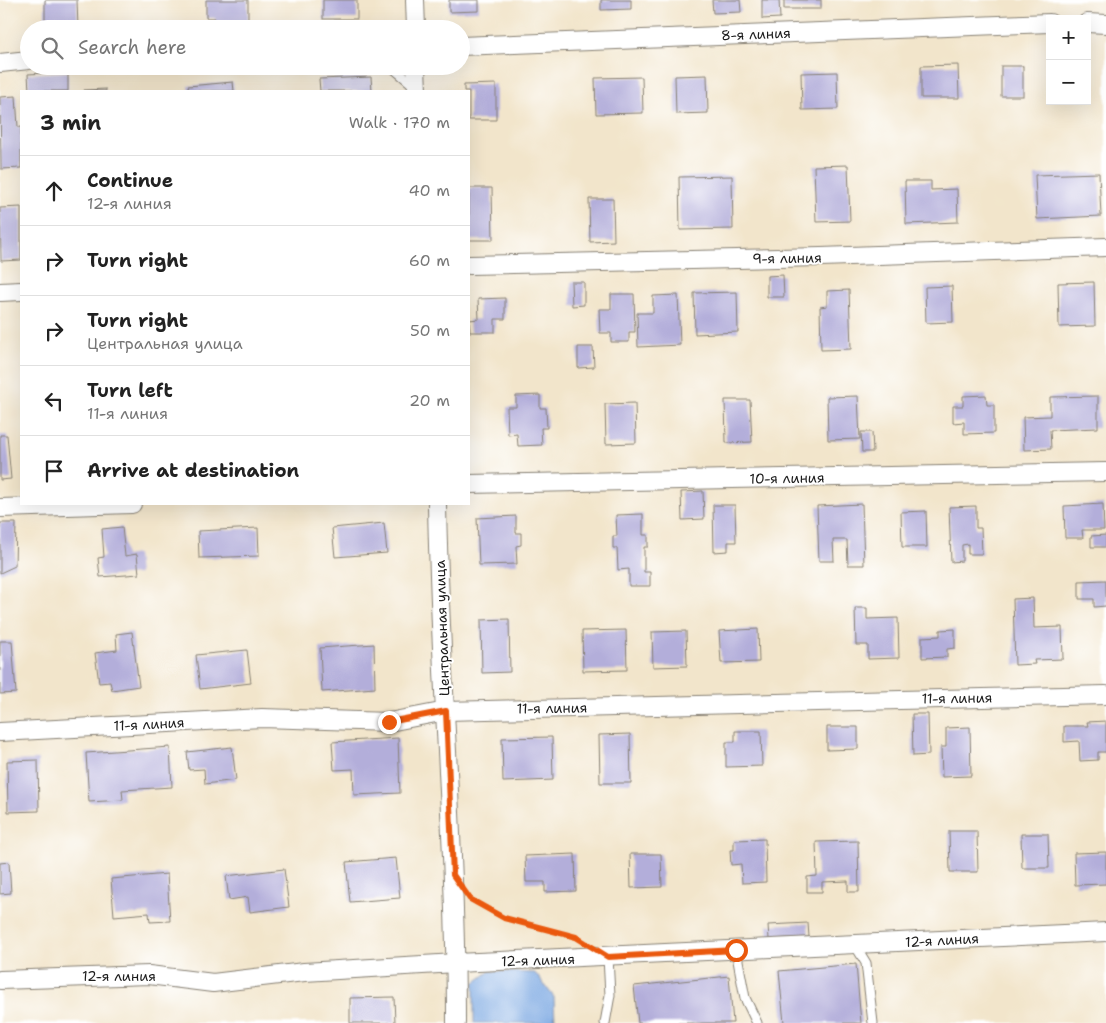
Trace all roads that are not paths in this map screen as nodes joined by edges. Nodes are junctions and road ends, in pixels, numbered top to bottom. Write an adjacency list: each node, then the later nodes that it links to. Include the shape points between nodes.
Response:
1 (416, 0): 2 (street)
2 (416, 20)
3 (1046, 23): 6 (street, 8-я линия)
4 (1091, 23): 5 (street)
5 (1106, 24)
6 (470, 46)
7 (20, 61): 8 (street)
8 (0, 63)
9 (401, 75): 11 (lane)
10 (416, 75): 11 (street)
11 (417, 90)
12 (1106, 247): 13 (street, 9-я линия, via 821,258)
13 (470, 265)
14 (20, 291): 15 (street)
15 (0, 292)
16 (1106, 472): 17 (street, 10-я линия)
17 (470, 484)
18 (99, 505): 20 (street)
19 (434, 505): 22 (street, Центральная улица)
20 (0, 508)
21 (1106, 695): 22 (street, 11-я линия)
22 (446, 711): 23 (street, 11-я линия, via 389,722 262,718); 28 (street, Центральная улица)
23 (0, 732)
24 (1106, 932): 25 (street, 12-я линия)
25 (855, 945): 26 (street, 12-я линия); 33 (lane, via 866,963)
26 (736, 950): 27 (street, 12-я линия); 32 (lane, via 744,998)
27 (608, 957): 28 (street, 12-я линия); 31 (lane, via 610,995)
28 (456, 963): 29 (street, 12-я линия, via 304,972 213,983 149,974); 30 (street, Центральная улица)
29 (0, 980)
30 (456, 1023)
31 (605, 1023)
32 (756, 1023)
33 (873, 1023)

